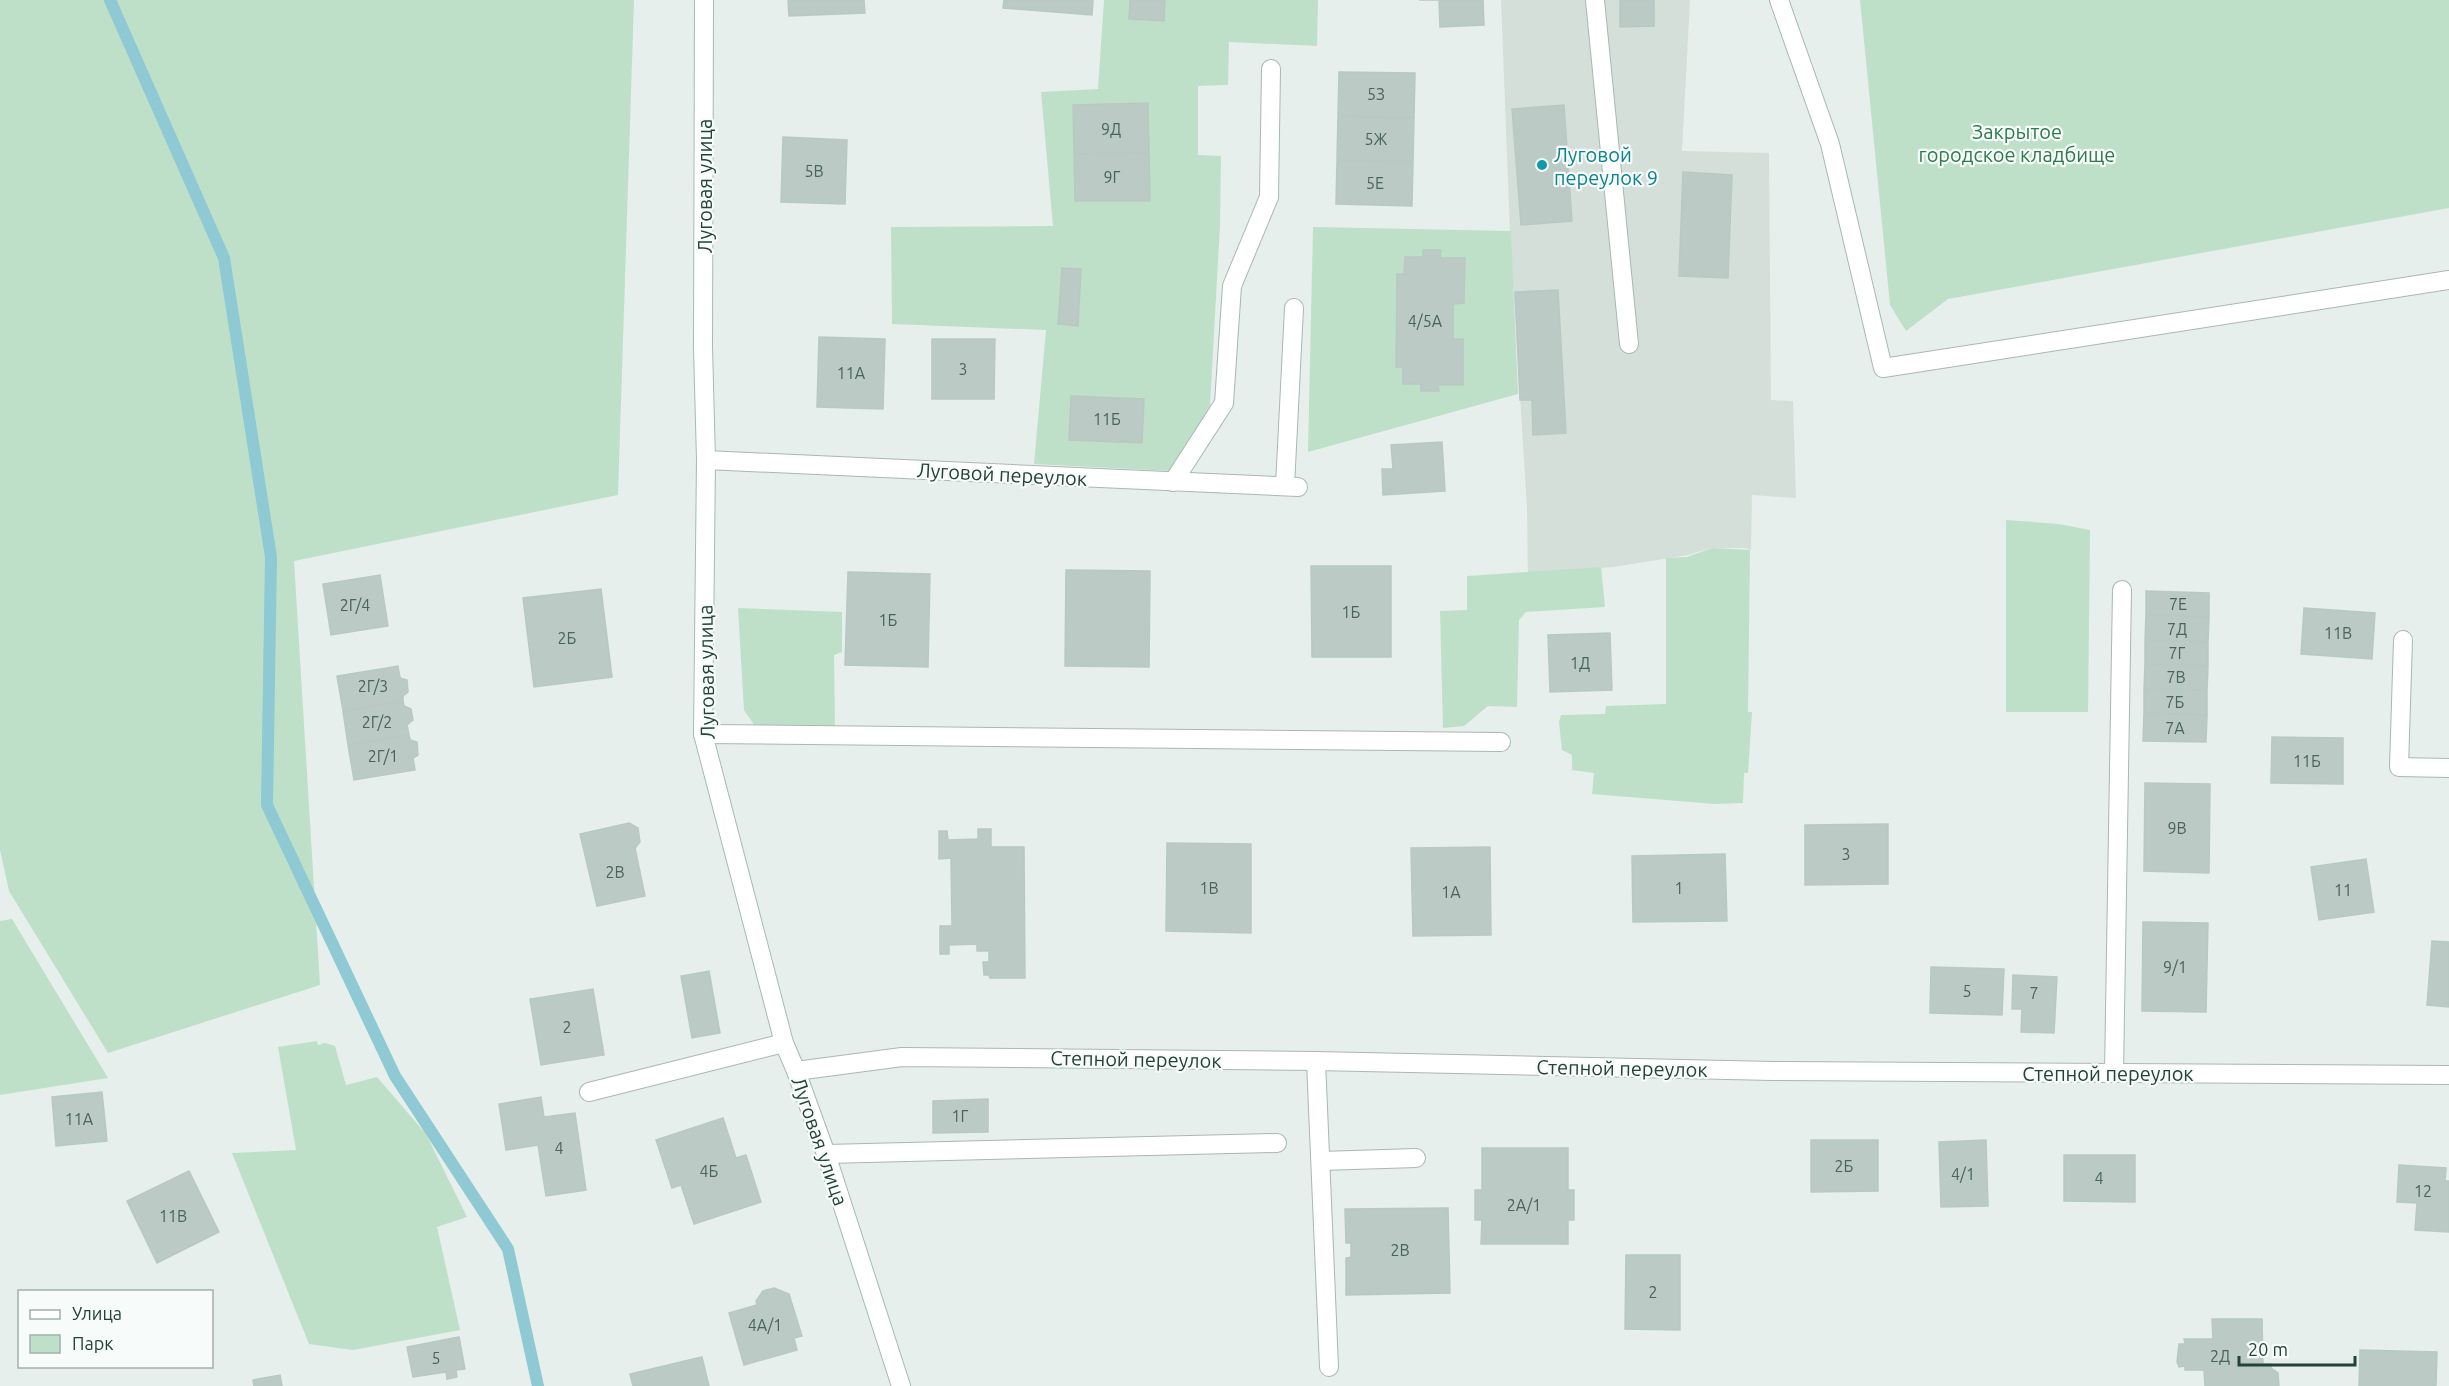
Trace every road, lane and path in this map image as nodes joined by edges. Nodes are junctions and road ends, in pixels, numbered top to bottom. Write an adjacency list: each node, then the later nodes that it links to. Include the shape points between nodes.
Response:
1 (704, 0): 8 (street, Луговая улица)
2 (1595, 0): 7 (street)
3 (1779, 0): 5 (street, via 1830,144 1883,368)
4 (1271, 69): 9 (street, via 1269,197 1232,286 1224,403)
5 (2449, 280)
6 (1294, 308): 9 (street, Луговой переулок, via 1292,486)
7 (1629, 344)
8 (706, 460): 9 (street, Луговой переулок); 12 (street, Луговая улица)
9 (1173, 482)
10 (2122, 590): 18 (street)
11 (2403, 640): 14 (street, via 2399,766)
12 (703, 734): 13 (street); 15 (street, Луговая улица)
13 (1501, 742)
14 (2449, 768)
15 (784, 1043): 17 (street, Луговая улица); 20 (street)
16 (1316, 1061): 17 (street, Степной переулок, via 902,1057); 18 (street, Степной переулок, via 1773,1071); 24 (street)
17 (796, 1071): 22 (street, Луговая улица)
18 (2114, 1073): 19 (street, Степной переулок)
19 (2449, 1075)
20 (589, 1092)
21 (1276, 1143): 22 (street)
22 (825, 1154): 26 (street, Луговая улица)
23 (1416, 1158): 24 (street)
24 (1321, 1161): 25 (street)
25 (1329, 1368)
26 (902, 1386)

